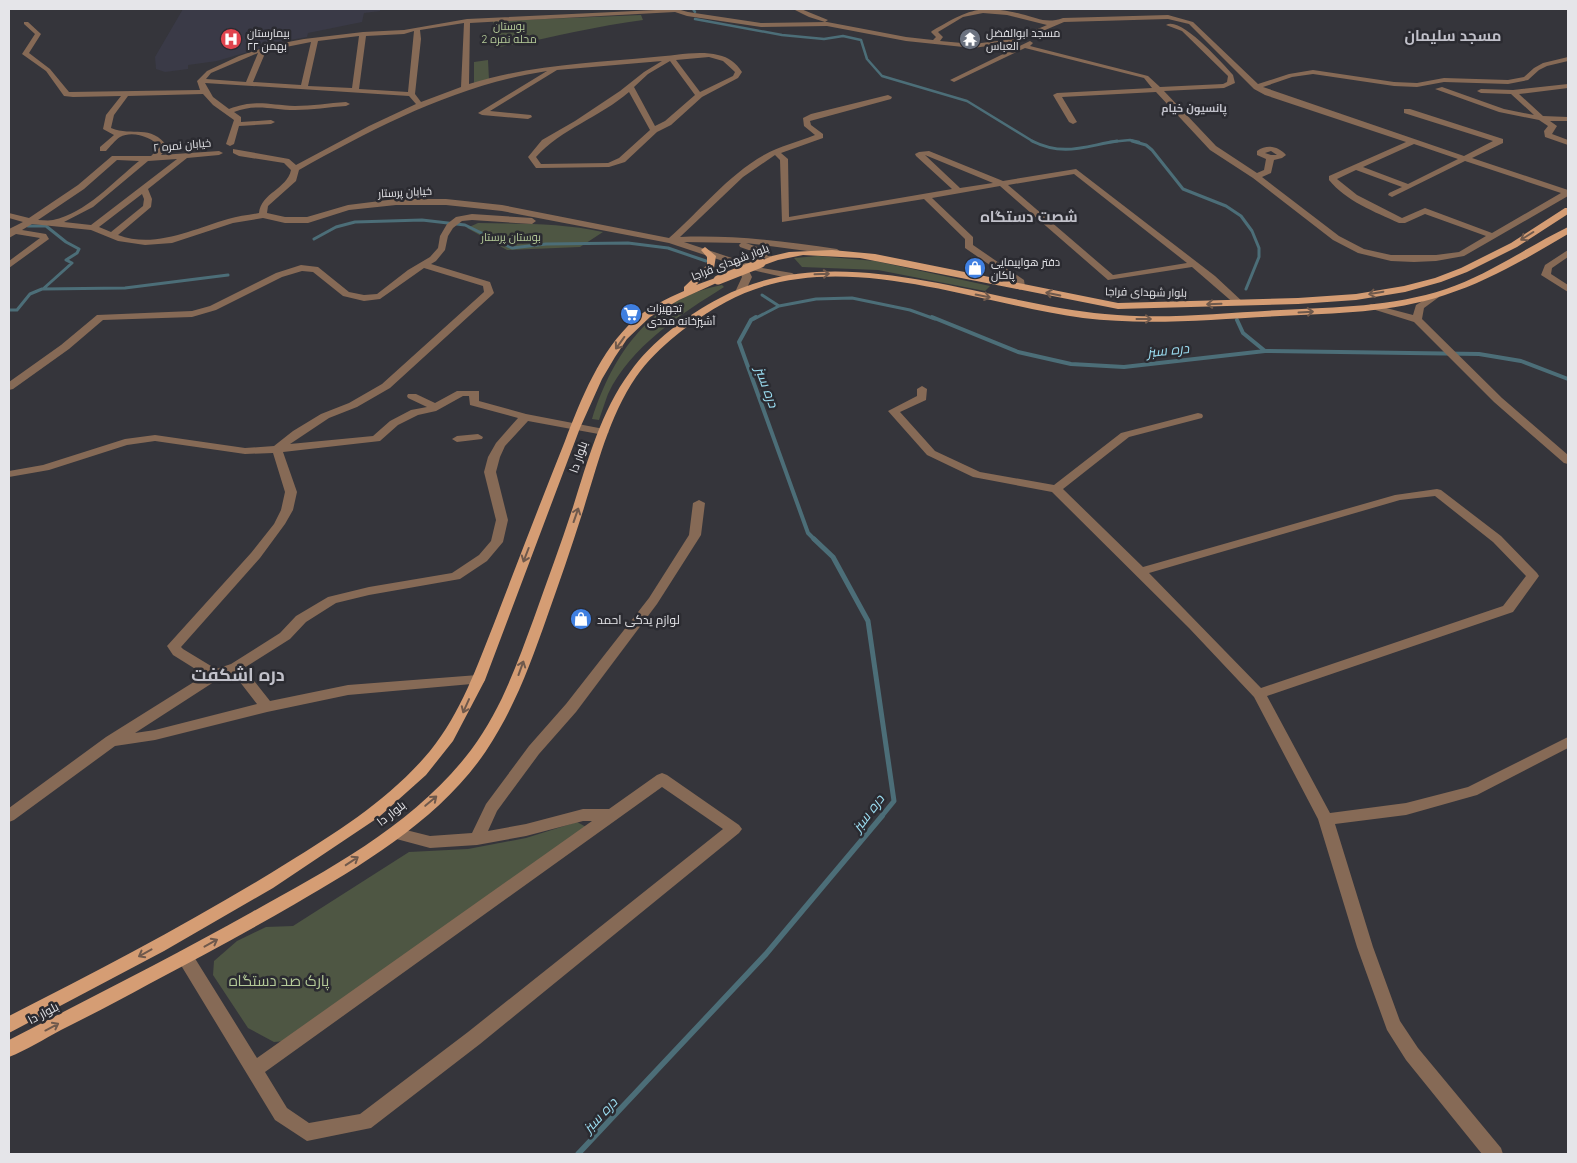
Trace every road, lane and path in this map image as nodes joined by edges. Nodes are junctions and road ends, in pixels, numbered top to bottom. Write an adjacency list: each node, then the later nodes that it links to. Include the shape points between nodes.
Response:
1 (674, 9): 5 (street); 9 (street, via 687,14 761,25 827,24)
2 (796, 9): 9 (street)
3 (1014, 9): 4 (street)
4 (1005, 13): 7 (street); 12 (street, via 962,16 934,32 940,37)
5 (466, 21): 8 (street); 26 (street)
6 (26, 24): 32 (street, via 38,34 25,54 48,70 67,94)
7 (1053, 24): 12 (street, via 1015,41 973,46); 24 (street, via 1063,20 1146,17 1168,17 1191,23)
8 (417, 28): 10 (street, via 404,32); 33 (street)
9 (861, 30): 12 (street)
10 (363, 34): 11 (street); 29 (street)
11 (315, 40): 14 (street); 25 (street)
12 (935, 42)
13 (1024, 46): 18 (street); 28 (street, via 1134,73 1146,77); 28 (street, via 1059,29 1074,26 1174,26 1184,30 1231,76 1231,83 1224,86)
14 (263, 50): 19 (street, via 209,72); 20 (street)
15 (671, 58): 17 (street); 22 (street); 34 (street); 34 (street, via 710,56 733,62 739,72 736,77)
16 (1568, 59): 21 (street, via 1545,64 1526,79 1483,83 1444,80)
17 (556, 68): 26 (street, via 507,76); 40 (street, via 482,113)
18 (954, 80)
19 (201, 81): 20 (street); 30 (street)
20 (249, 84): 25 (street)
21 (1417, 85): 24 (street, via 1313,72 1291,75); 27 (street)
22 (630, 86): 46 (street); 46 (street, via 545,142 532,157 539,166 610,165 622,160)
23 (1568, 86): 31 (street)
24 (1257, 87): 48 (street)
25 (304, 88): 29 (street)
26 (465, 88): 37 (street)
27 (1439, 89): 31 (street); 42 (street, via 1491,109)
28 (1160, 90): 44 (street, via 1057,95); 59 (street, via 1213,148)
29 (355, 91): 33 (street)
30 (202, 92): 32 (street); 38 (street)
31 (1513, 92): 42 (street)
32 (126, 94): 47 (street, via 110,115 107,128)
33 (411, 94): 37 (street)
34 (699, 95): 46 (street, via 668,123)
35 (888, 97): 52 (street, via 814,116 806,120 820,136)
36 (346, 104): 38 (street, via 295,108 258,104)
37 (420, 105): 58 (street)
38 (229, 111): 45 (street, via 238,119)
39 (1407, 111): 56 (street, via 1500,141)
40 (528, 117)
41 (1568, 118): 42 (street)
42 (1543, 120): 49 (street, via 1554,126 1548,135)
43 (271, 122): 45 (street)
44 (1073, 122)
45 (237, 124): 51 (street)
46 (654, 130)
47 (119, 134): 50 (street); 55 (street, via 147,133 158,139 164,147)
48 (1412, 142): 56 (street); 57 (street)
49 (1568, 142)
50 (103, 149)
51 (234, 150): 53 (street, خیابان نمره ۲); 58 (street, via 286,161)
52 (776, 152): 65 (street, via 784,159 785,220); 77 (street, via 718,193 696,220)
53 (184, 157): 55 (street, خیابان نمره ۲); 62 (street)
54 (1270, 158): 59 (street, via 1268,171)
55 (150, 159): 69 (street, via 64,221); 69 (street, خیابان نمره ۲, via 115,158)
56 (1464, 159): 61 (street); 75 (street, via 1568,193)
57 (1355, 167): 61 (street); 75 (street, via 1332,178 1371,208 1402,221 1425,211)
58 (295, 169): 67 (street, via 293,179 264,205)
59 (1256, 176): 75 (street, via 1336,238 1361,250 1391,258 1436,258 1461,254)
60 (1001, 183): 63 (street); 63 (street, via 926,153 919,154); 82 (street, via 1076,171); 82 (street, via 1111,278)
61 (1406, 186): 64 (street)
62 (144, 189): 71 (street); 74 (street, via 147,207)
63 (957, 190): 65 (street)
64 (1392, 195)
65 (925, 196): 87 (street, via 970,239 968,246 1021,282)
66 (1568, 210): 92 (main road, بلوار شهدای فراجا, one-way to 92, via 1514,244 1438,280 1356,297)
67 (263, 215): 70 (street, خیابان پرستار, via 285,220 308,220 348,208 396,202 446,202 502,208); 74 (street, via 231,221 172,240 145,242)
68 (9, 216): 69 (street)
69 (35, 222): 71 (street); 73 (street, خیابان نمره ۲)
70 (570, 222): 77 (street, خیابان پرستار); 84 (street, via 459,219 444,236 442,248)
71 (93, 228): 74 (street)
72 (1568, 230): 91 (main road, بلوار شهدای فراجا, via 1502,269)
73 (11, 232): 83 (street, via 43,236 45,239)
74 (113, 235)
75 (1493, 236)
76 (724, 239): 77 (street); 79 (street); 81 (street, via 760,251)
77 (671, 241): 78 (street)
78 (705, 250): 85 (street); 90 (main road, via 712,256 711,266)
79 (837, 252): 81 (main road, بلوار شهدای فراجا, via 792,254); 87 (main road, بلوار شهدای فراجا)
80 (1568, 253): 88 (street, via 1548,267 1546,275)
81 (770, 259): 90 (main road, بلوار شهدای فراجا, bridge)
82 (1194, 264): 92 (street)
83 (9, 265)
84 (424, 265): 95 (street, via 380,296 364,298 346,294 315,269 301,268 279,275 213,308 192,314 100,317 65,347); 105 (street, via 487,284 489,293 386,386 325,416)
85 (745, 266): 86 (street); 89 (street, via 747,277)
86 (792, 276): 89 (main road, بلوار شهدای فراجا); 93 (main road, بلوار شهدای فراجا, one-way to 93, via 849,274 881,278 1113,318 1159,319)
87 (1020, 287): 92 (main road, بلوار شهدای فراجا, one-way to 87, via 1118,306)
88 (1568, 289)
89 (741, 290): 102 (main road, بلوار شهدای فراجا, via 706,309 644,361 624,390)
90 (679, 296): 101 (main road, بلوار شهدای فراجا, one-way to 101, via 637,323 622,340 607,362)
91 (1434, 297): 93 (main road, بلوار شهدای فراجا); 94 (street, via 1419,307)
92 (1239, 303)
93 (1371, 307): 94 (street)
94 (1417, 320): 106 (street, via 1498,400)
95 (9, 386)
96 (922, 389): 108 (street, via 922,398 893,411 931,453 977,475)
97 (412, 396): 98 (street)
98 (436, 407): 100 (street, via 462,393 476,392 474,403); 105 (street, via 415,412 394,423 376,439)
99 (1198, 416): 108 (street, via 1125,435)
100 (525, 417): 101 (street); 111 (street, via 500,445 494,457 490,472 502,520 497,542 483,558 456,576 332,600 301,619 286,636)
101 (576, 428): 102 (street); 113 (main road, بلوار دا, one-way to 113)
102 (604, 432): 121 (main road, بلوار دا, one-way to 102, via 439,795 470,762 513,692)
103 (478, 437): 104 (street)
104 (456, 439)
105 (277, 449): 107 (street, via 245,451 155,438 125,442 45,468); 112 (street, via 292,494 289,508 240,575 174,646)
106 (1568, 460)
107 (9, 474)
108 (1056, 489): 110 (street)
109 (699, 503): 122 (street, via 695,536 653,601 507,786 491,808)
110 (1140, 572): 114 (street); 114 (street, via 1399,497 1437,492 1498,538 1533,576 1508,609)
111 (236, 667): 112 (street); 115 (street)
112 (215, 676): 116 (street)
113 (478, 680): 115 (street, via 348,690); 124 (main road, بلوار دا, one-way to 124, via 460,719 435,755 368,819 249,895)
114 (1259, 694): 120 (street)
115 (266, 707): 116 (street, via 155,735)
116 (111, 741): 119 (street)
117 (1568, 742): 120 (street, via 1472,791 1406,809)
118 (612, 815): 122 (street, via 583,815); 128 (street); 128 (street, via 662,779 734,829 364,1122 307,1132 281,1114)
119 (9, 816)
120 (1326, 819): 129 (street, via 1393,1025 1412,1054)
121 (394, 833): 122 (street, via 430,842); 123 (main road, بلوار دا, one-way to 121, via 297,895)
122 (477, 839)
123 (185, 957): 125 (main road, بلوار دا); 128 (street)
124 (93, 981): 125 (main road); 126 (main road, بلوار دا)
125 (103, 1000): 127 (main road, بلوار دا, one-way to 125)
126 (9, 1025)
127 (9, 1049)
128 (254, 1070)
129 (1494, 1154)

